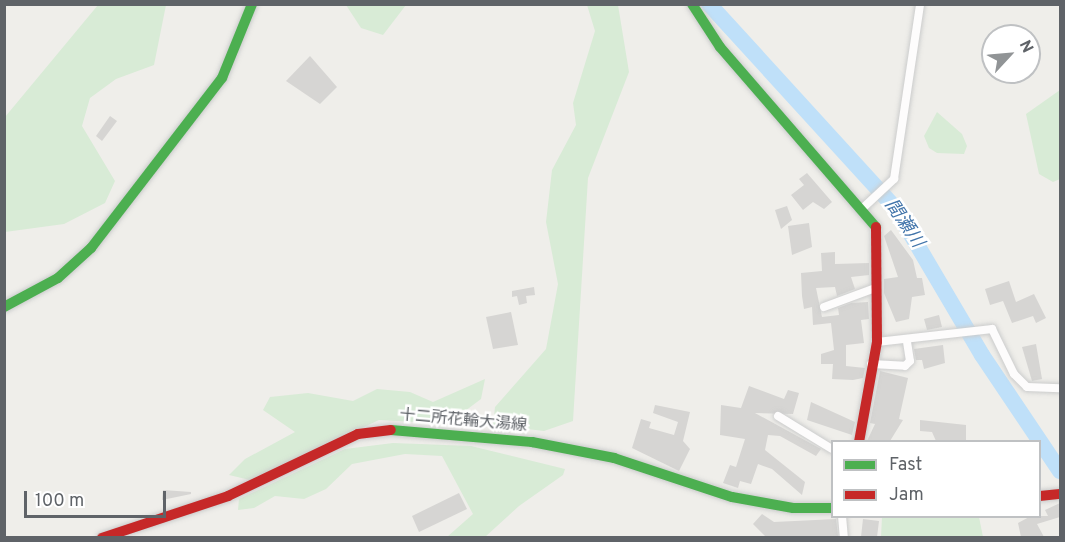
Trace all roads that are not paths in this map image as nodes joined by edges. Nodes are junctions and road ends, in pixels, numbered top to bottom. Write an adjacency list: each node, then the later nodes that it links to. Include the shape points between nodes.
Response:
1 (252, 4): 6 (street, via 222,78 91,248 58,278)
2 (692, 4): 4 (street, via 720,47)
3 (920, 4): 4 (street, via 894,179)
4 (868, 203): 5 (street, via 876,223)
5 (875, 288): 7 (street); 9 (street)
6 (4, 307)
7 (824, 307)
8 (907, 341): 9 (street); 10 (street, via 910,362 905,366); 11 (street, via 992,328 1014,374 1027,387)
9 (877, 342): 10 (street)
10 (871, 364): 13 (street)
11 (1060, 388)
12 (778, 416): 14 (street)
13 (859, 440)
14 (831, 448)
15 (1060, 494): 16 (street)
16 (1041, 496)
17 (831, 508): 19 (street, 十二所花輪大湯線, via 793,508 732,497 614,459 552,446 402,429 358,434 228,496)
18 (843, 518): 20 (street)
19 (102, 537)
20 (844, 537)

